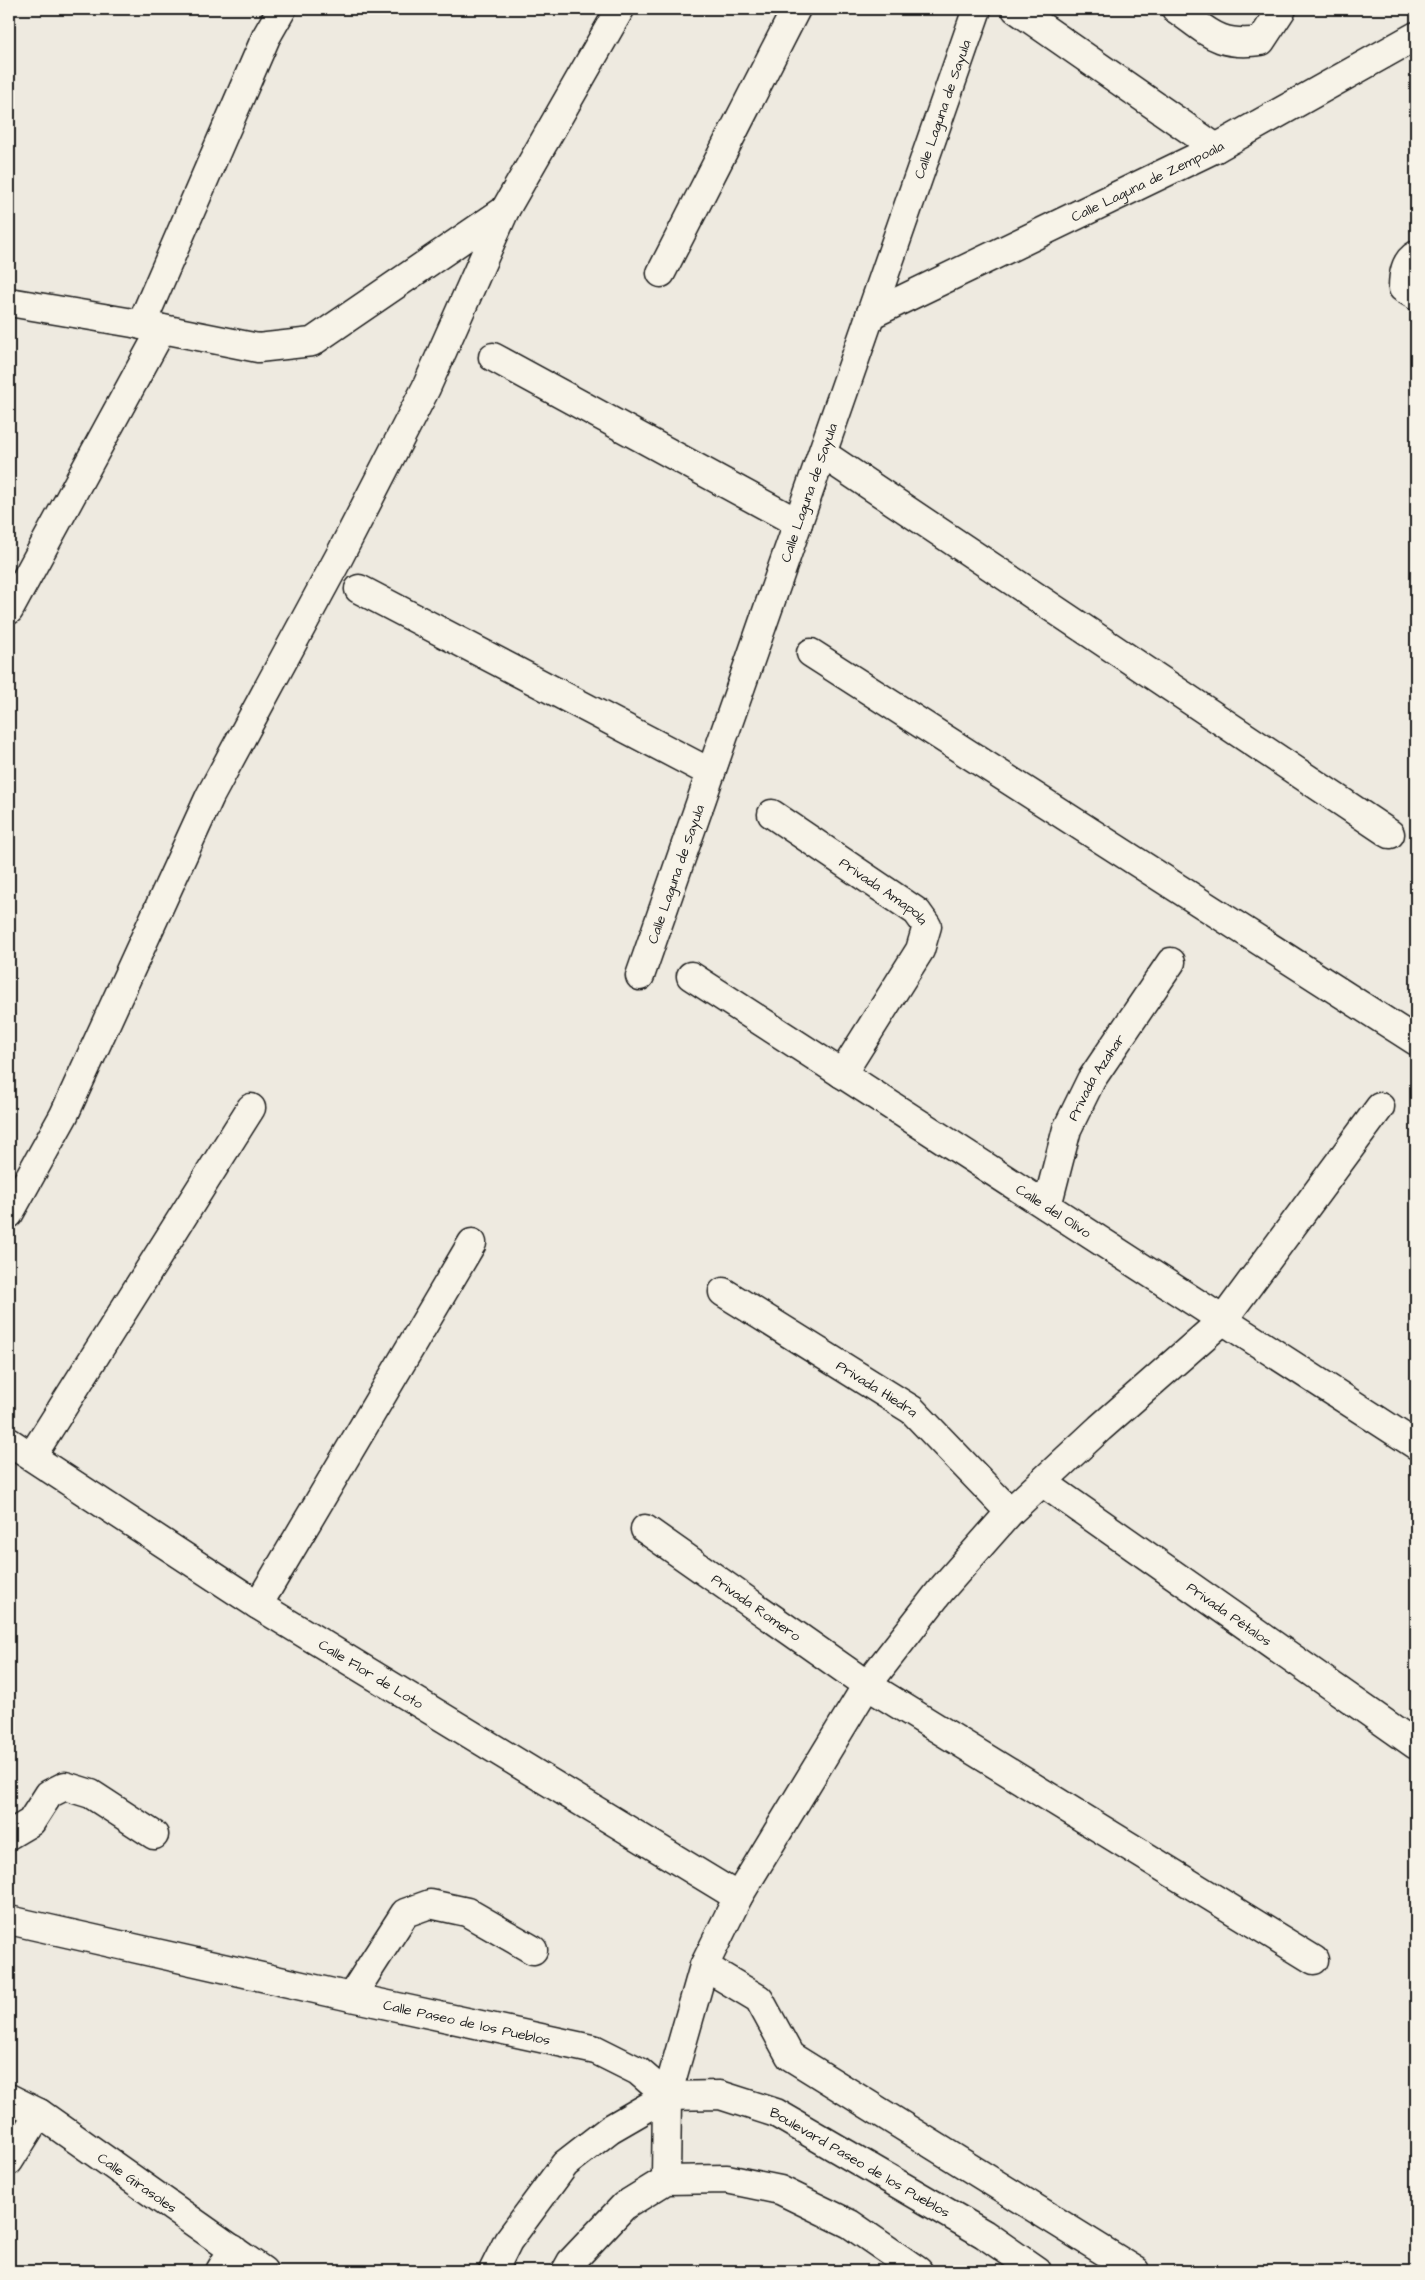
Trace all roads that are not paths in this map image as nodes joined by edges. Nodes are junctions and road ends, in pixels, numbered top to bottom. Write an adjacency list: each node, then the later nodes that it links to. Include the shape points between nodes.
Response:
1 (282, 9): 16 (street, via 266,37)
2 (620, 9): 10 (street)
3 (796, 9): 12 (street)
4 (977, 9): 15 (street, Calle Laguna de Sayula)
5 (1016, 9): 9 (street)
6 (1176, 9): 7 (street, via 1221,40 1240,44 1261,41)
7 (1282, 9)
8 (1416, 36): 9 (street, Calle Laguna de Zempoala)
9 (1216, 148): 15 (street, Calle Laguna de Zempoala)
10 (505, 210): 16 (street, via 312,342 258,348); 34 (street, via 426,388 210,796 64,1115)
11 (1416, 255): 13 (street, via 1403,274 1404,288)
12 (661, 273)
13 (1416, 296)
14 (9, 302): 16 (street)
15 (870, 315): 18 (street, Calle Laguna de Sayula)
16 (151, 327): 21 (street)
17 (493, 357): 19 (street)
18 (823, 454): 19 (street, Calle Laguna de Sayula); 25 (street)
19 (798, 523): 23 (street, Calle Laguna de Sayula)
20 (359, 589): 23 (street)
21 (9, 610)
22 (811, 653): 29 (street)
23 (711, 773): 27 (street, Calle Laguna de Sayula)
24 (772, 814): 30 (street, Privada Amapola, via 917,912 927,926 920,950)
25 (1390, 834)
26 (1171, 962): 33 (street, Privada Azahar, via 1091,1080 1067,1129)
27 (640, 976)
28 (691, 976): 30 (street, Calle del Olivo)
29 (1416, 1041)
30 (842, 1074): 33 (street, Calle del Olivo)
31 (1380, 1107): 37 (street)
32 (251, 1108): 40 (street)
33 (1047, 1206): 37 (street, Calle del Olivo)
34 (9, 1214)
35 (472, 1243): 44 (street)
36 (723, 1292): 42 (street, Privada Hiedra, via 912,1410)
37 (1223, 1320): 39 (street, Calle del Olivo); 41 (street)
38 (9, 1442): 40 (street, Calle Flor de Loto)
39 (1416, 1445)
40 (32, 1456): 44 (street, Calle Flor de Loto)
41 (1042, 1482): 42 (street); 46 (street, Privada Pétalos)
42 (1010, 1512): 45 (street, via 941,1590)
43 (646, 1529): 45 (street, Privada Romero)
44 (258, 1605): 49 (street, Calle Flor de Loto)
45 (867, 1684): 49 (street); 52 (street, Privada Romero)
46 (1416, 1745)
47 (9, 1835): 48 (street, via 31,1822 49,1794 65,1786 91,1794)
48 (154, 1835)
49 (738, 1898): 53 (street)
50 (9, 1920): 54 (street, Calle Paseo de los Pueblos)
51 (533, 1950): 54 (street, via 467,1912 430,1904 405,1913)
52 (1314, 1960)
53 (704, 1966): 55 (street); 66 (street, via 759,1999 790,2056)
54 (351, 1997): 55 (street, Calle Paseo de los Pueblos, via 596,2050 638,2071)
55 (667, 2096): 59 (street); 62 (street, via 610,2129 565,2164 508,2241); 65 (street, Boulevard Paseo de los Pueblos, via 720,2095 776,2113 984,2234)
56 (9, 2098): 57 (street, Calle Girasoles)
57 (39, 2113): 58 (street); 60 (street, Calle Girasoles)
58 (9, 2161)
59 (666, 2180): 63 (street, via 624,2206); 64 (street, via 728,2179 780,2190 850,2224)
60 (227, 2260): 61 (street, Calle Girasoles)
61 (263, 2271)
62 (494, 2271)
63 (566, 2271)
64 (918, 2271)
65 (1037, 2271)
66 (1136, 2271)

